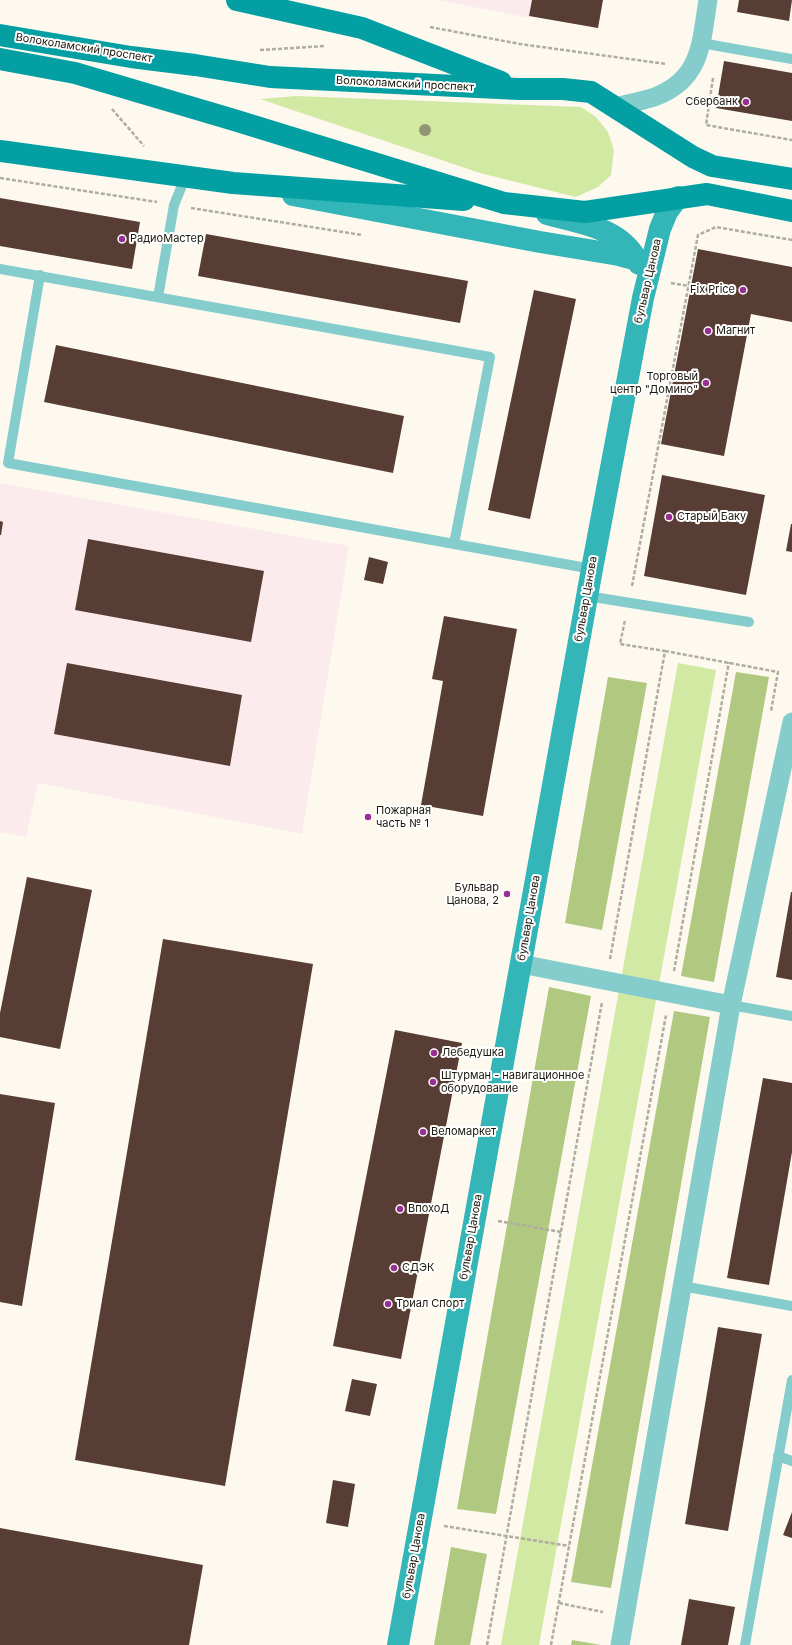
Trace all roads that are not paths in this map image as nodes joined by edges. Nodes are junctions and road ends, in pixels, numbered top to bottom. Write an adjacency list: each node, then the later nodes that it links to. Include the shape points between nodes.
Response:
1 (237, 0): 7 (main road, via 362,28)
2 (708, 0): 4 (street)
3 (0, 35): 7 (main road, Волоколамский проспект, via 270,77)
4 (701, 43): 6 (lane); 8 (street, via 694,67 678,85 657,96)
5 (0, 59): 14 (main road, via 74,74)
6 (792, 59)
7 (519, 89): 8 (main road, Волоколамский проспект, via 591,92)
8 (616, 107): 11 (main road, Волоколамский проспект, via 693,157 712,166)
9 (0, 151): 10 (main road)
10 (185, 178): 12 (main road); 20 (lane, via 174,205)
11 (792, 179)
12 (233, 183): 14 (main road); 16 (street)
13 (678, 197): 14 (main road, via 585,212); 15 (main road, via 706,194); 19 (street, бульвар Цанова, via 667,212 660,229)
14 (504, 203): 16 (street, via 606,230 624,243)
15 (792, 212)
16 (638, 260): 19 (street)
17 (0, 269): 18 (lane)
18 (40, 275): 20 (lane); 21 (lane, via 8,463)
19 (646, 289): 22 (street, бульвар Цанова)
20 (158, 297): 21 (lane, via 490,357)
21 (454, 544): 22 (lane)
22 (592, 569): 23 (street, бульвар Цанова)
23 (587, 596): 24 (lane); 26 (street, бульвар Цанова)
24 (749, 622)
25 (792, 722): 27 (street)
26 (521, 964): 27 (street); 34 (street, бульвар Цанова)
27 (731, 1005): 28 (lane); 29 (street)
28 (792, 1016)
29 (682, 1286): 30 (lane); 35 (street)
30 (792, 1306)
31 (792, 1380): 32 (lane)
32 (778, 1456): 33 (lane); 36 (lane)
33 (792, 1461)
34 (398, 1645)
35 (620, 1645)
36 (745, 1645)

